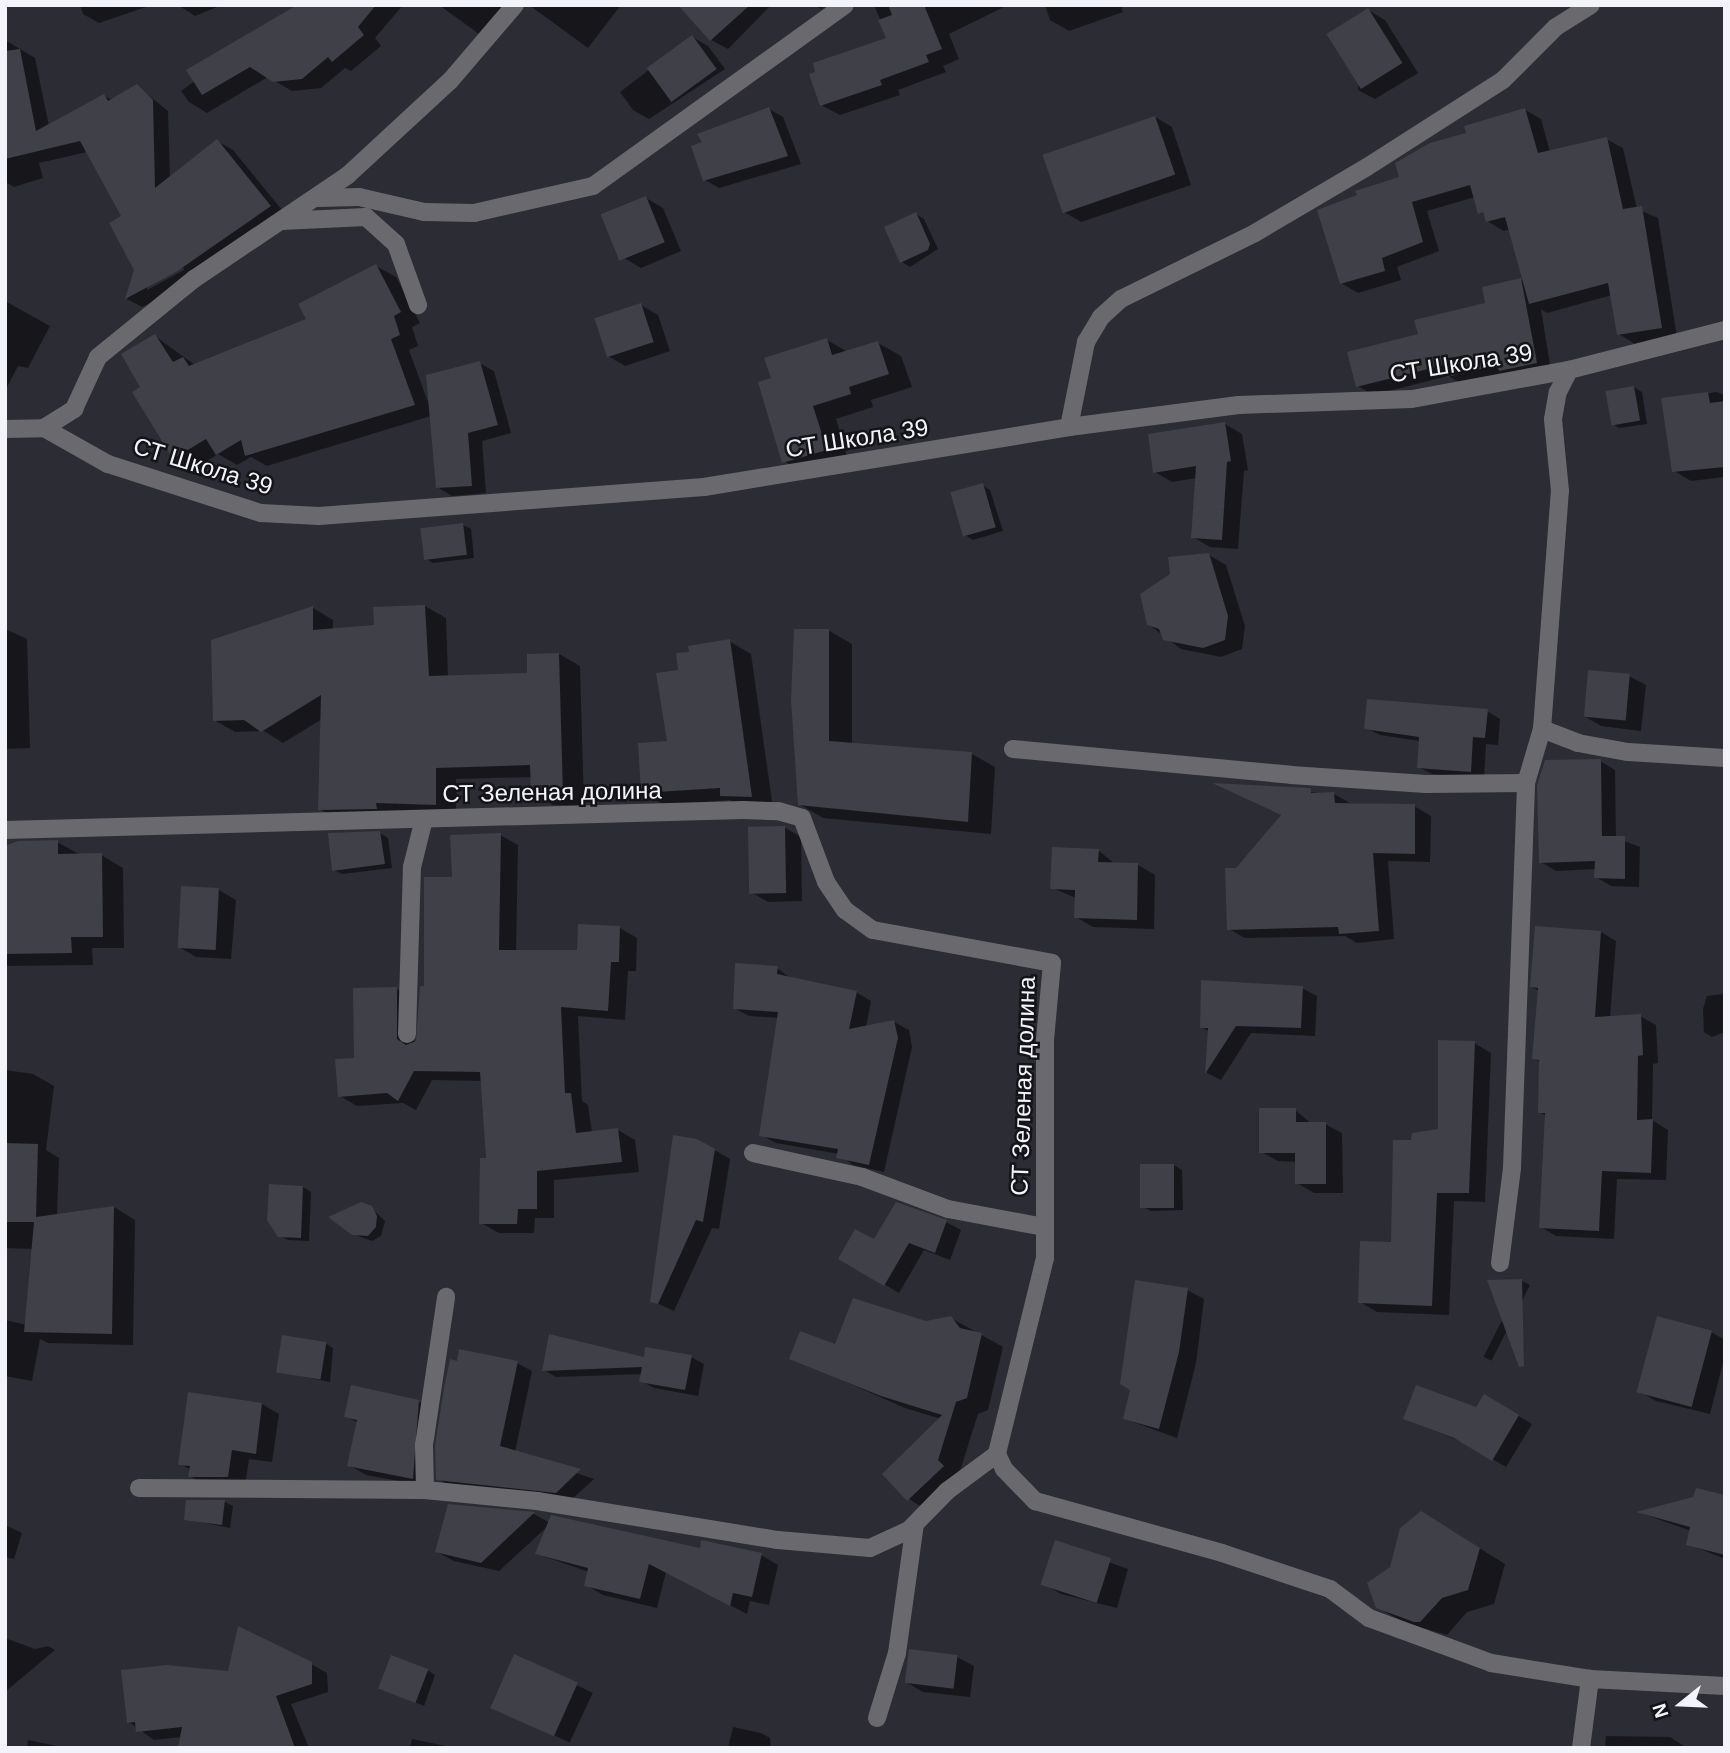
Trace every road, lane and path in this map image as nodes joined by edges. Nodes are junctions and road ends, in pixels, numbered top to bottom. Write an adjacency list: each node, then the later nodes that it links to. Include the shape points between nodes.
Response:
1 (515, 5): 4 (street, via 395,135)
2 (845, 5): 4 (street, via 593,186 474,213 424,212 359,197)
3 (1591, 5): 9 (street, via 1556,27 1503,80 1367,167 1255,233 1121,299 1101,317 1086,342)
4 (318, 198): 5 (street)
5 (281, 221): 6 (street, via 366,217 396,244); 10 (street, via 194,279 98,357 74,410)
6 (418, 305)
7 (1725, 330): 8 (street, СТ Школа 39)
8 (1569, 370): 9 (street, СТ Школа 39, via 1412,399 1239,405); 12 (street, via 1558,392 1553,419 1560,491)
9 (1069, 427): 10 (street, СТ Школа 39, via 704,487 319,516 248,509 108,464)
10 (44, 428): 11 (street)
11 (5, 429)
12 (1542, 729): 14 (street, via 1578,743 1628,752); 15 (street)
13 (1013, 749): 15 (street, via 1426,784)
14 (1725, 758)
15 (1526, 783): 21 (street, via 1512,1168)
16 (424, 819): 17 (street, СТ Зеленая долина); 18 (street, via 412,867); 20 (street, СТ Зеленая долина, via 778,811 802,818 826,881 845,911 873,930 1052,963 1045,1040)
17 (5, 830)
18 (407, 1034)
19 (753, 1153): 20 (street, via 862,1177 948,1209)
20 (1044, 1227): 23 (street, СТ Зеленая долина, via 1045,1258)
21 (1500, 1263)
22 (446, 1297): 25 (street, via 424,1445)
23 (997, 1454): 26 (street, via 947,1492); 27 (street, via 1004,1469 1035,1501 1222,1553 1330,1589 1369,1618 1491,1663)
24 (139, 1488): 25 (street)
25 (425, 1490): 26 (street, via 537,1501 778,1540 870,1548)
26 (915, 1524): 29 (street, via 897,1653)
27 (1590, 1679): 28 (street); 30 (street)
28 (1725, 1686)
29 (877, 1718)
30 (1581, 1748)

